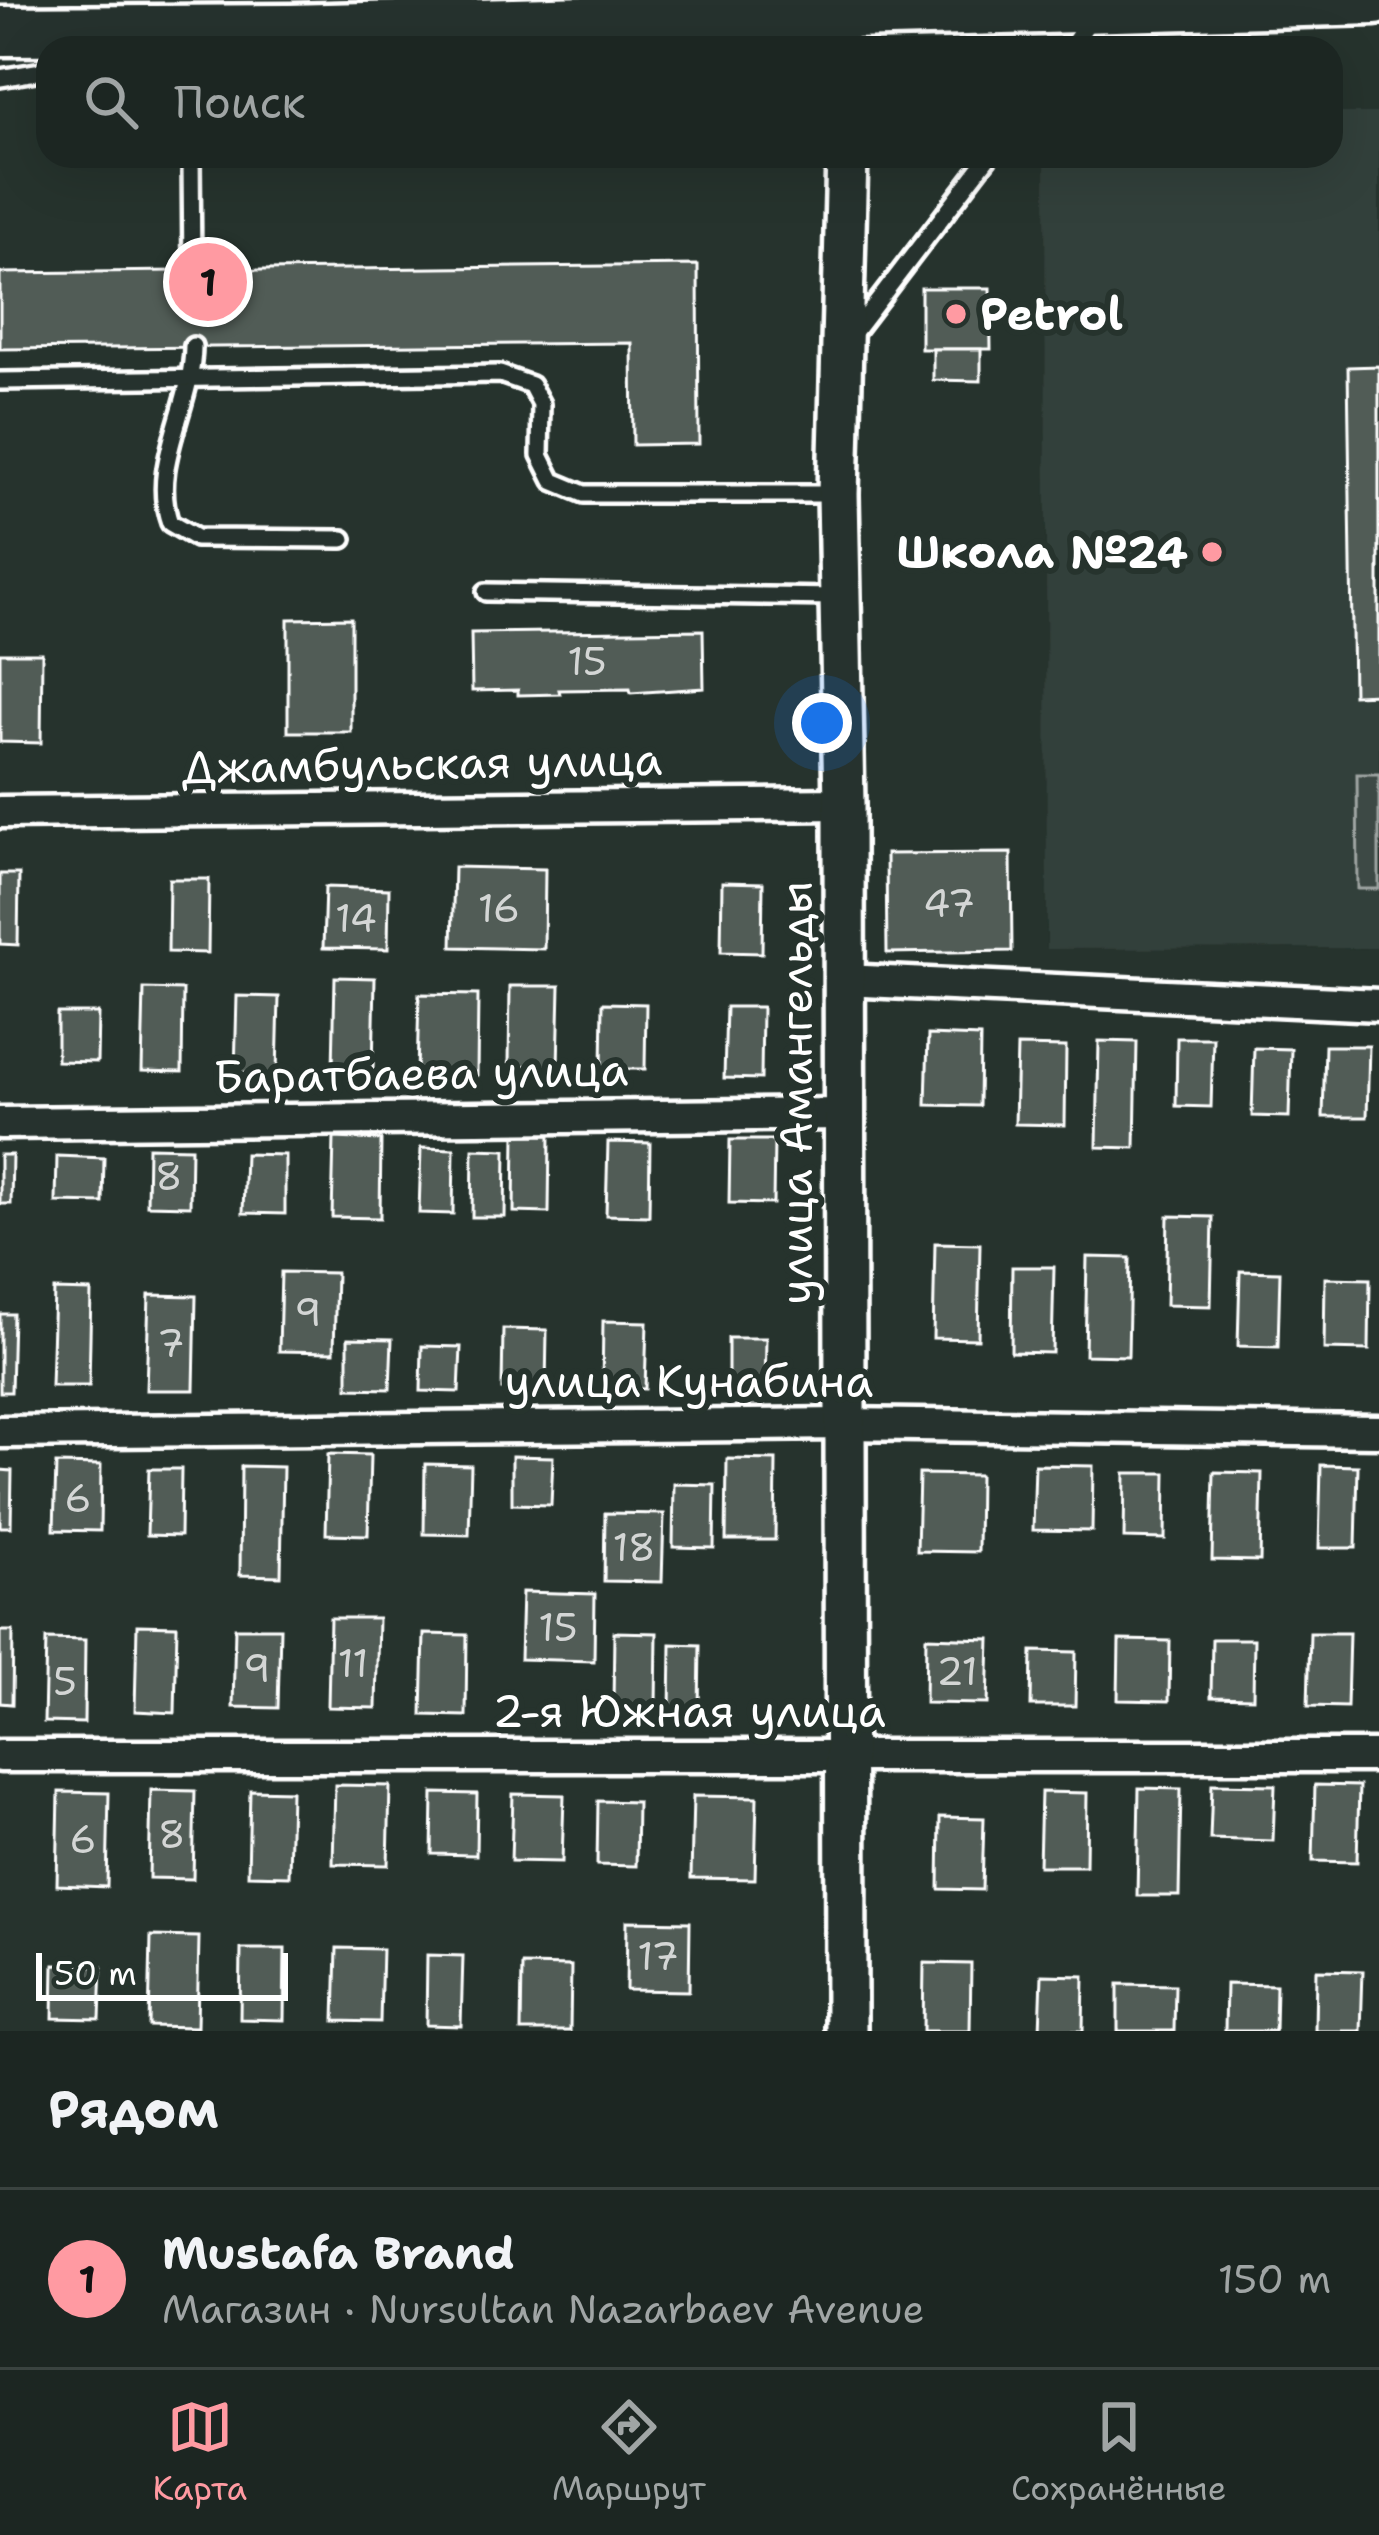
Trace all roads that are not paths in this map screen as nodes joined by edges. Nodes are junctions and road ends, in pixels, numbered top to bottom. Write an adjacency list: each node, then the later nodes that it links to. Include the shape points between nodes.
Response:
1 (1375, 0): 2 (main road)
2 (1100, 7): 4 (main road); 7 (lane)
3 (290, 29): 4 (main road); 5 (main road); 6 (lane)
4 (852, 30)
5 (0, 32)
6 (252, 36)
7 (1079, 36)
8 (36, 72): 9 (lane)
9 (0, 78)
10 (191, 168): 13 (lane)
11 (847, 168): 15 (street, улица Амангельды)
12 (980, 168): 15 (lane)
13 (192, 270)
14 (193, 346): 16 (lane)
15 (839, 351): 18 (street, улица Амангельды)
16 (193, 378): 17 (lane); 18 (lane, via 500,374 531,385 541,404 539,454 553,481 584,494); 19 (lane, via 169,452 170,523 196,538)
17 (0, 381)
18 (838, 494): 21 (street, улица Амангельды)
19 (343, 538)
20 (486, 592): 21 (lane)
21 (840, 597): 22 (street, улица Амангельды)
22 (844, 804): 23 (street, Джамбульская улица); 24 (street, улица Амангельды)
23 (0, 812)
24 (843, 980): 25 (street); 26 (street, улица Амангельды)
25 (1379, 1005)
26 (844, 1114): 27 (street, Баратбаева улица); 28 (street, улица Амангельды)
27 (0, 1123)
28 (843, 1424): 29 (street, улица Кунабина); 30 (street, улица Кунабина); 32 (street, улица Амангельды)
29 (1379, 1431)
30 (0, 1432)
31 (0, 1756): 32 (street, 2-я Южная улица)
32 (843, 1756): 33 (street, 2-я Южная улица); 34 (street, улица Амангельды)
33 (1379, 1756)
34 (846, 2031)

